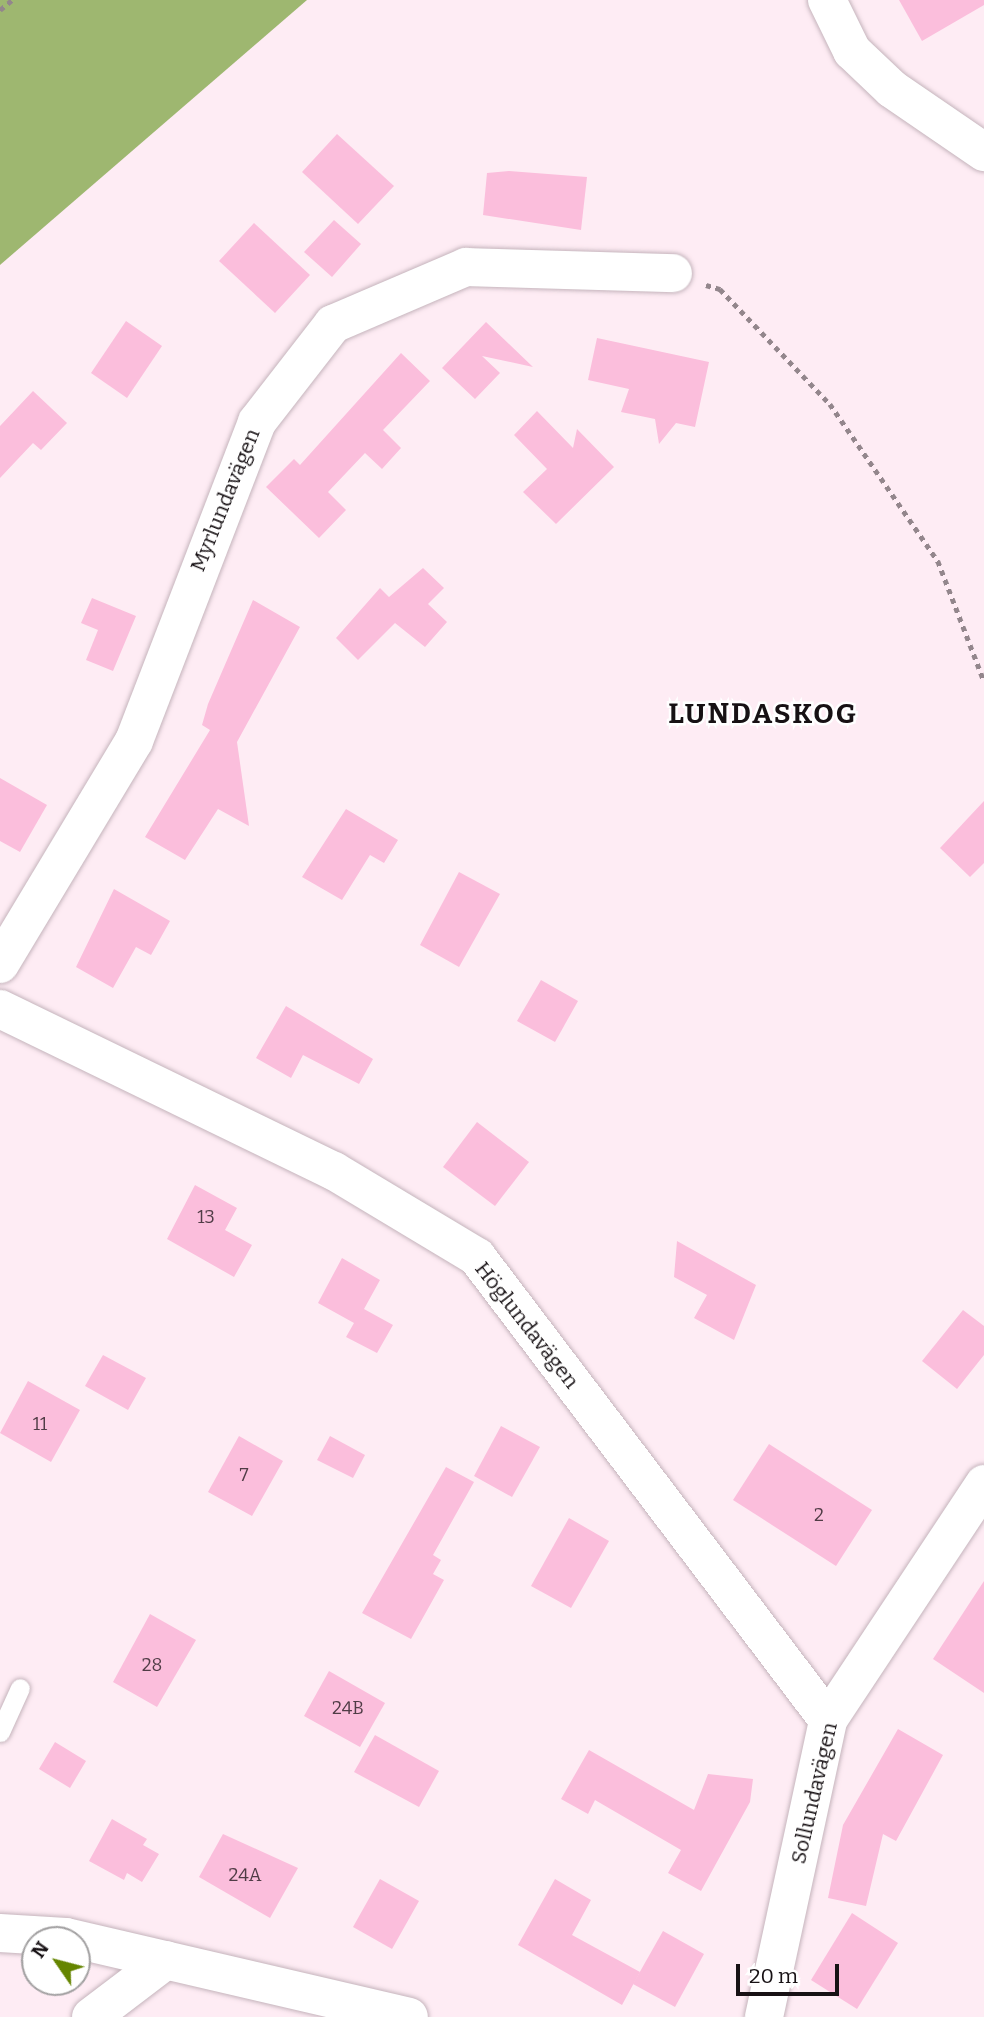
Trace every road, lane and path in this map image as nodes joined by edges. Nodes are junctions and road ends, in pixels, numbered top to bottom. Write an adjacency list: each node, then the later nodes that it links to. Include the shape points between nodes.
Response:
1 (12, 0): 3 (path)
2 (827, 0): 4 (street, via 852,51 892,89)
3 (0, 10)
4 (984, 152)
5 (673, 273): 6 (path, via 720,289 830,404 938,561); 7 (street, Myrlundavägen, via 466,267 333,324 257,422 134,741)
6 (984, 681)
7 (0, 964)
8 (0, 1009): 11 (street, Höglundavägen, via 334,1171 477,1257)
9 (984, 1484): 11 (street, Sollundavägen)
10 (20, 1688): 12 (lane)
11 (828, 1720): 17 (street, Sollundavägen)
12 (0, 1732)
13 (0, 1933): 14 (street, via 66,1937)
14 (166, 1960): 15 (street); 16 (street)
15 (91, 2017)
16 (409, 2017)
17 (764, 2017)

